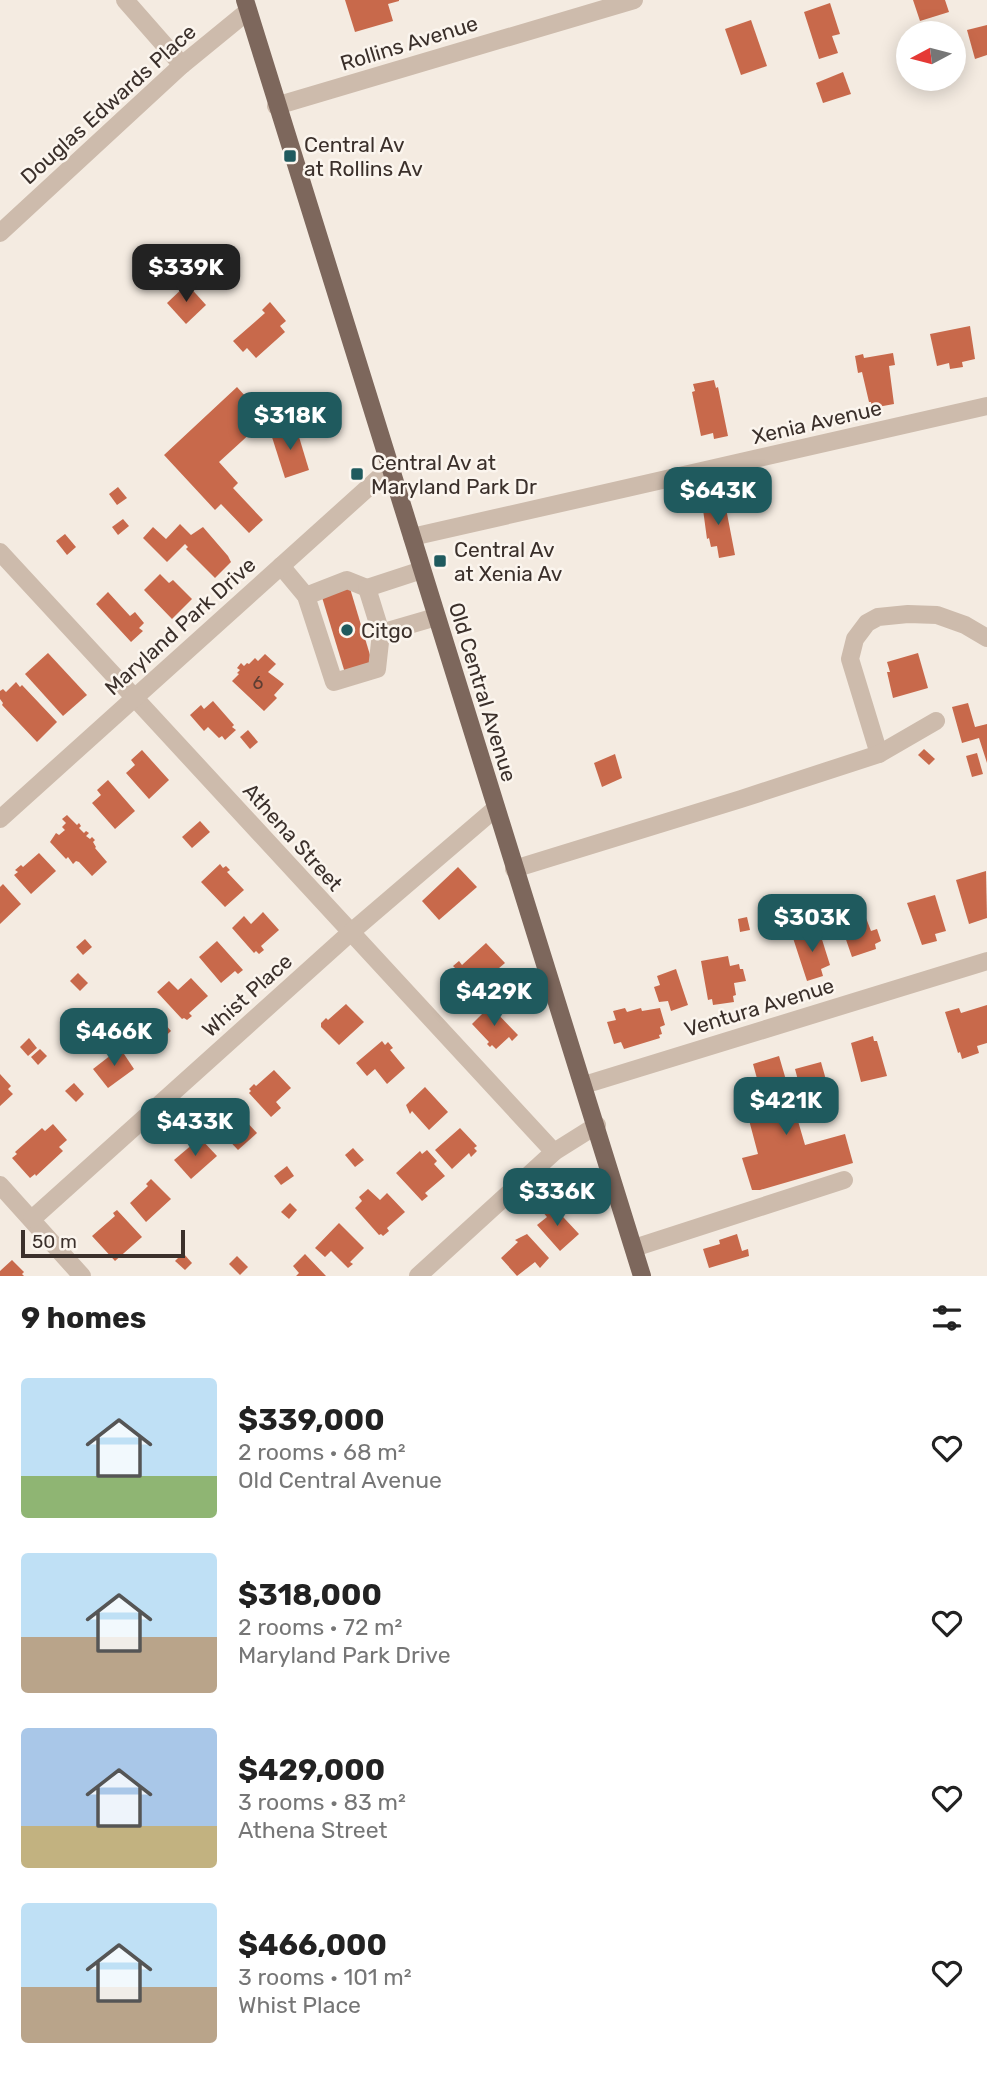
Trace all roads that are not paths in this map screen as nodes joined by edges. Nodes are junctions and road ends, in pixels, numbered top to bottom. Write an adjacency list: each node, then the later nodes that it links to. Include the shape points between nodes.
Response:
1 (125, 0): 4 (street)
2 (634, 0): 5 (street, Rollins Avenue)
3 (247, 6): 4 (street, Douglas Edwards Place); 5 (main road, Old Central Avenue)
4 (182, 65): 6 (street, Douglas Edwards Place)
5 (276, 106): 8 (main road, Old Central Avenue)
6 (0, 233)
7 (987, 407): 9 (street, Xenia Avenue)
8 (391, 467): 9 (main road, Old Central Avenue); 11 (street, Maryland Park Drive)
9 (412, 537): 12 (main road, Old Central Avenue)
10 (0, 552): 18 (street, Athena Street)
11 (281, 566): 14 (street); 18 (street, Maryland Park Drive)
12 (422, 570): 13 (street); 15 (main road, Old Central Avenue)
13 (366, 587): 14 (street, via 346,580); 16 (street)
14 (306, 596): 16 (street, via 334,682 377,668)
15 (436, 617): 16 (street); 21 (main road, Old Central Avenue)
16 (381, 633)
17 (987, 638): 20 (street, via 937,615 878,617 867,623 855,639 849,659)
18 (134, 697): 22 (street, Maryland Park Drive); 24 (street, Athena Street)
19 (936, 721): 20 (street)
20 (879, 754): 23 (street)
21 (496, 808): 23 (main road, Old Central Avenue); 24 (street, Whist Place)
22 (0, 819)
23 (514, 869): 26 (main road, Old Central Avenue)
24 (351, 933): 28 (street, Athena Street); 31 (street, Whist Place)
25 (987, 961): 26 (street, Ventura Avenue)
26 (584, 1085): 27 (main road, Old Central Avenue)
27 (597, 1125): 28 (street); 32 (main road, Old Central Avenue)
28 (554, 1152): 34 (street)
29 (844, 1180): 32 (street)
30 (0, 1185): 31 (street)
31 (32, 1219): 33 (street)
32 (634, 1248): 35 (main road, Old Central Avenue)
33 (82, 1276)
34 (418, 1276)
35 (642, 1276)

